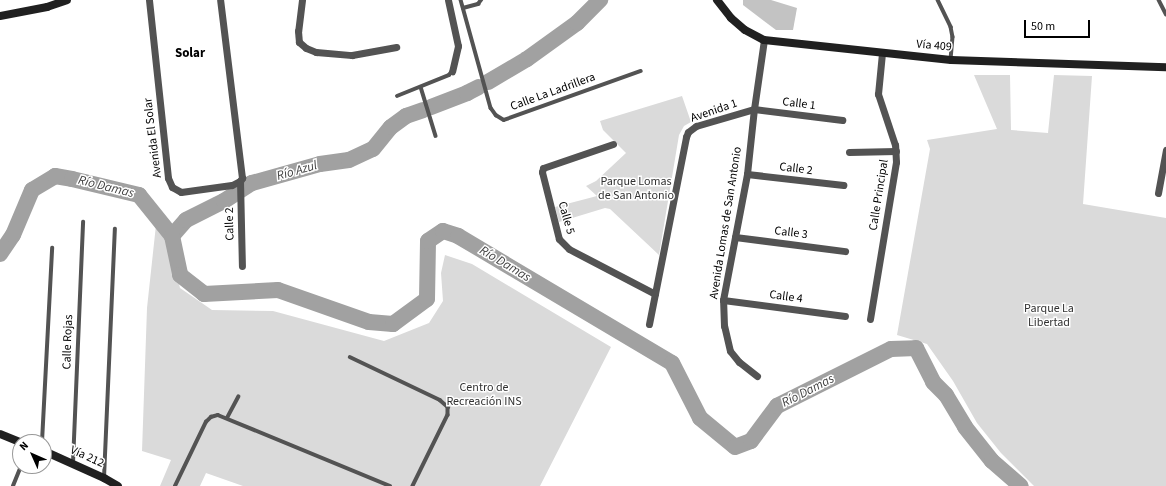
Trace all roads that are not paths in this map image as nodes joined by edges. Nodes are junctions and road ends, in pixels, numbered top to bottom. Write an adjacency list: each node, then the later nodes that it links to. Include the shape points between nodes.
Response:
1 (66, 0): 13 (street, via 47,7)
2 (149, 0): 31 (street, Avenida El Solar, via 168,178 172,188 181,192)
3 (220, 0): 31 (street, via 242,173)
4 (302, 0): 15 (street, via 298,31 299,42 306,48 316,52 352,55)
5 (448, 0): 19 (street, via 458,46)
6 (462, 0): 11 (lane, Calle La Ladrillera)
7 (481, 0): 11 (lane, via 478,4)
8 (716, 0): 14 (street, Vía 409, via 745,30)
9 (938, 0): 17 (lane, via 952,32)
10 (1159, 0): 12 (lane)
11 (463, 8): 20 (lane, Calle La Ladrillera, via 491,108 504,120)
12 (1166, 14)
13 (0, 16)
14 (764, 40): 16 (street, Vía 409); 23 (street, Avenida 1)
15 (396, 47)
16 (882, 53): 17 (street, Vía 409); 28 (street, Calle Principal, via 878,94)
17 (951, 60): 18 (street, Vía 409)
18 (1166, 67)
19 (452, 71): 21 (lane, via 449,75)
20 (641, 71)
21 (421, 87): 22 (lane); 25 (lane)
22 (397, 96)
23 (754, 109): 24 (street, Calle 1); 30 (street, Avenida Lomas de San Antonio); 40 (street, Avenida 1, via 696,126 688,132)
24 (842, 120)
25 (436, 136)
26 (613, 144): 40 (street, Calle 5, via 543,168 559,239 570,249)
27 (1166, 150): 33 (street)
28 (896, 151): 29 (street); 43 (street, Calle Principal)
29 (849, 152)
30 (747, 174): 32 (street, Calle 2); 36 (street, Avenida Lomas de San Antonio)
31 (240, 183): 39 (street, Calle 2)
32 (843, 185)
33 (1158, 193)
34 (83, 222): 53 (lane, Calle Rojas)
35 (114, 229): 55 (lane)
36 (735, 237): 38 (street, Calle 3); 41 (street, Avenida Lomas de San Antonio)
37 (52, 248): 50 (lane)
38 (845, 251)
39 (242, 266)
40 (655, 294): 44 (street, Avenida 1)
41 (723, 300): 42 (street, Calle 4); 46 (street, Avenida Lomas de San Antonio, via 724,326 730,352)
42 (845, 316)
43 (870, 319)
44 (649, 324)
45 (350, 357): 60 (lane, via 440,400 448,408 448,415)
46 (757, 376)
47 (238, 397): 48 (lane)
48 (227, 418): 58 (lane, via 215,415 206,422); 59 (lane)
49 (0, 434): 51 (street)
50 (42, 434)
51 (12, 439)
52 (52, 455): 53 (street, Vía 212)
53 (73, 463): 55 (street, Vía 212)
54 (18, 474): 56 (lane)
55 (104, 478): 57 (street, Vía 212)
56 (13, 486)
57 (118, 486)
58 (175, 486)
59 (390, 486)
60 (413, 486)

